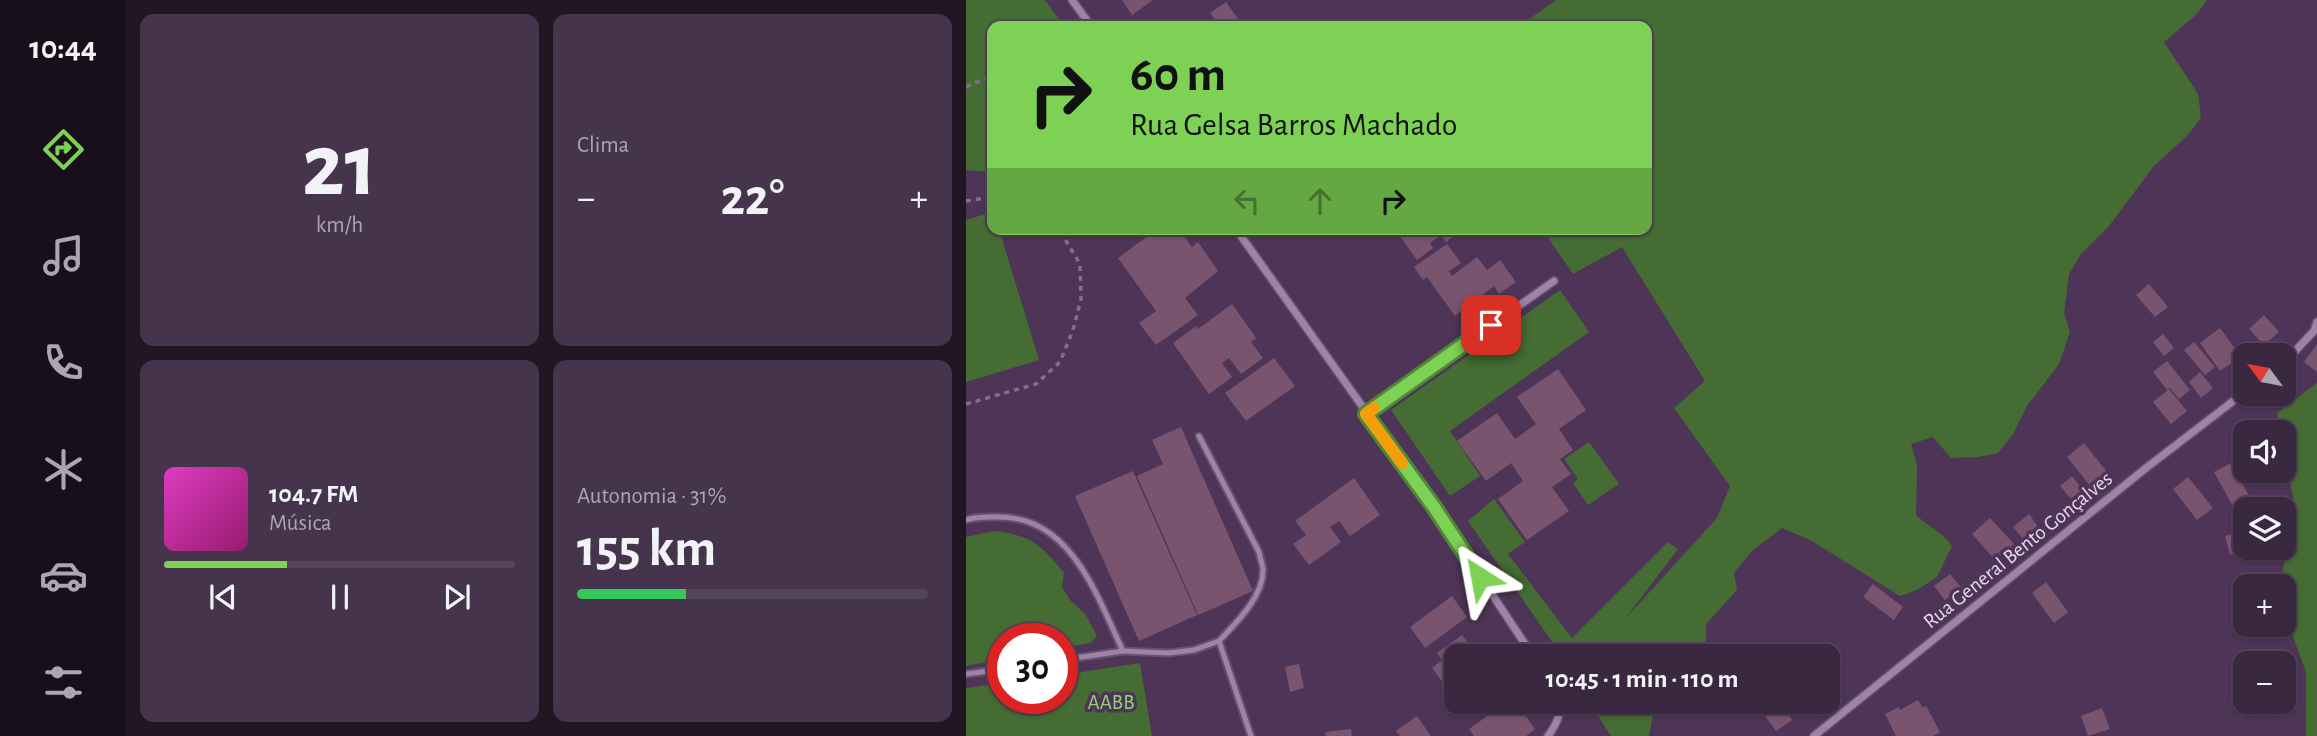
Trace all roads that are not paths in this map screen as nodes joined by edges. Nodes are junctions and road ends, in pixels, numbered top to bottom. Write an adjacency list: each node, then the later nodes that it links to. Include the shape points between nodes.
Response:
1 (1072, 0): 2 (street)
2 (1087, 21)
3 (1240, 235): 8 (street)
4 (1554, 281): 8 (street)
5 (2317, 322): 6 (street)
6 (2296, 351)
7 (2233, 401): 20 (street, Rua General Bento Gonçalves)
8 (1366, 414): 12 (street)
9 (1199, 436): 11 (lane, via 1259,552 1263,571 1246,610)
10 (966, 520): 13 (lane, via 1015,517 1054,534 1070,550 1096,594)
11 (1219, 641): 13 (lane, via 1168,653); 18 (lane)
12 (1524, 644)
13 (1123, 651): 14 (lane)
14 (1078, 658)
15 (987, 671): 16 (lane)
16 (966, 674)
17 (1559, 714): 19 (street)
18 (1251, 736)
19 (1548, 736)
20 (1814, 736)

